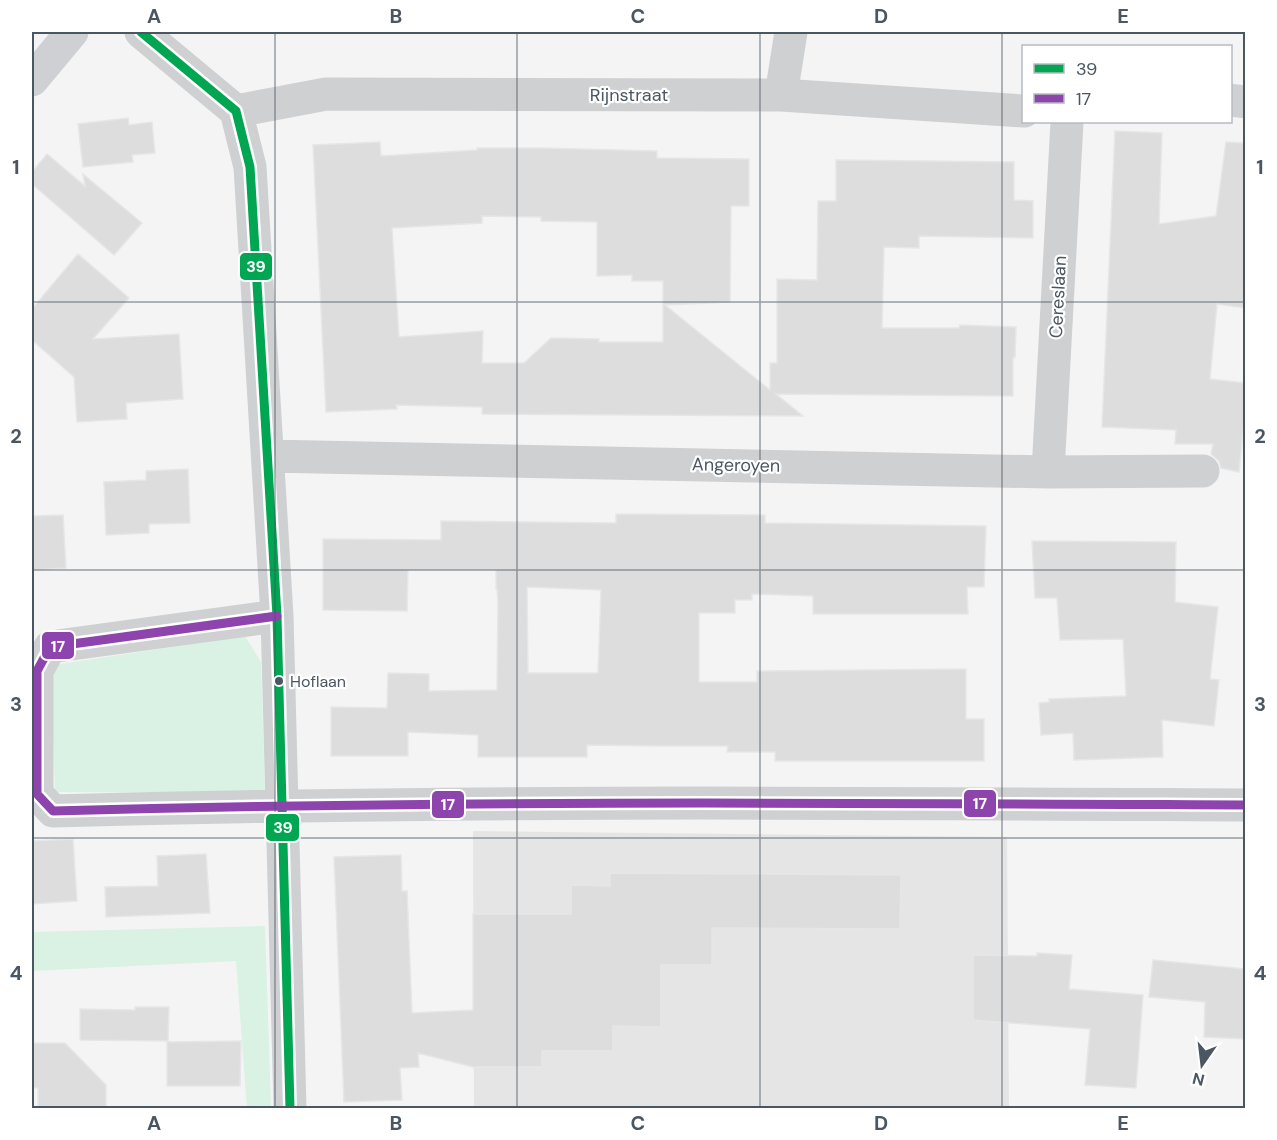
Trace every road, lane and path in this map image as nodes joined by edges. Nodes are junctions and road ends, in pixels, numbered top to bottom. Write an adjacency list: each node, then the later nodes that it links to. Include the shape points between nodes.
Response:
1 (72, 32): 4 (street)
2 (141, 32): 6 (street)
3 (792, 32): 5 (street)
4 (32, 80)
5 (781, 95): 6 (street, Rijnstraat, via 326,94); 7 (street, Rijnstraat)
6 (236, 111): 9 (street, via 250,167)
7 (1022, 111)
8 (1067, 123): 11 (street, Cereslaan)
9 (268, 456): 11 (street, Angeroyen); 12 (street)
10 (1203, 471): 11 (street, Angeroyen)
11 (1048, 472)
12 (277, 616): 13 (street); 13 (street, via 50,647 37,671 37,794 53,811)
13 (282, 805): 14 (street); 15 (street)
14 (1245, 805)
15 (290, 1108)

